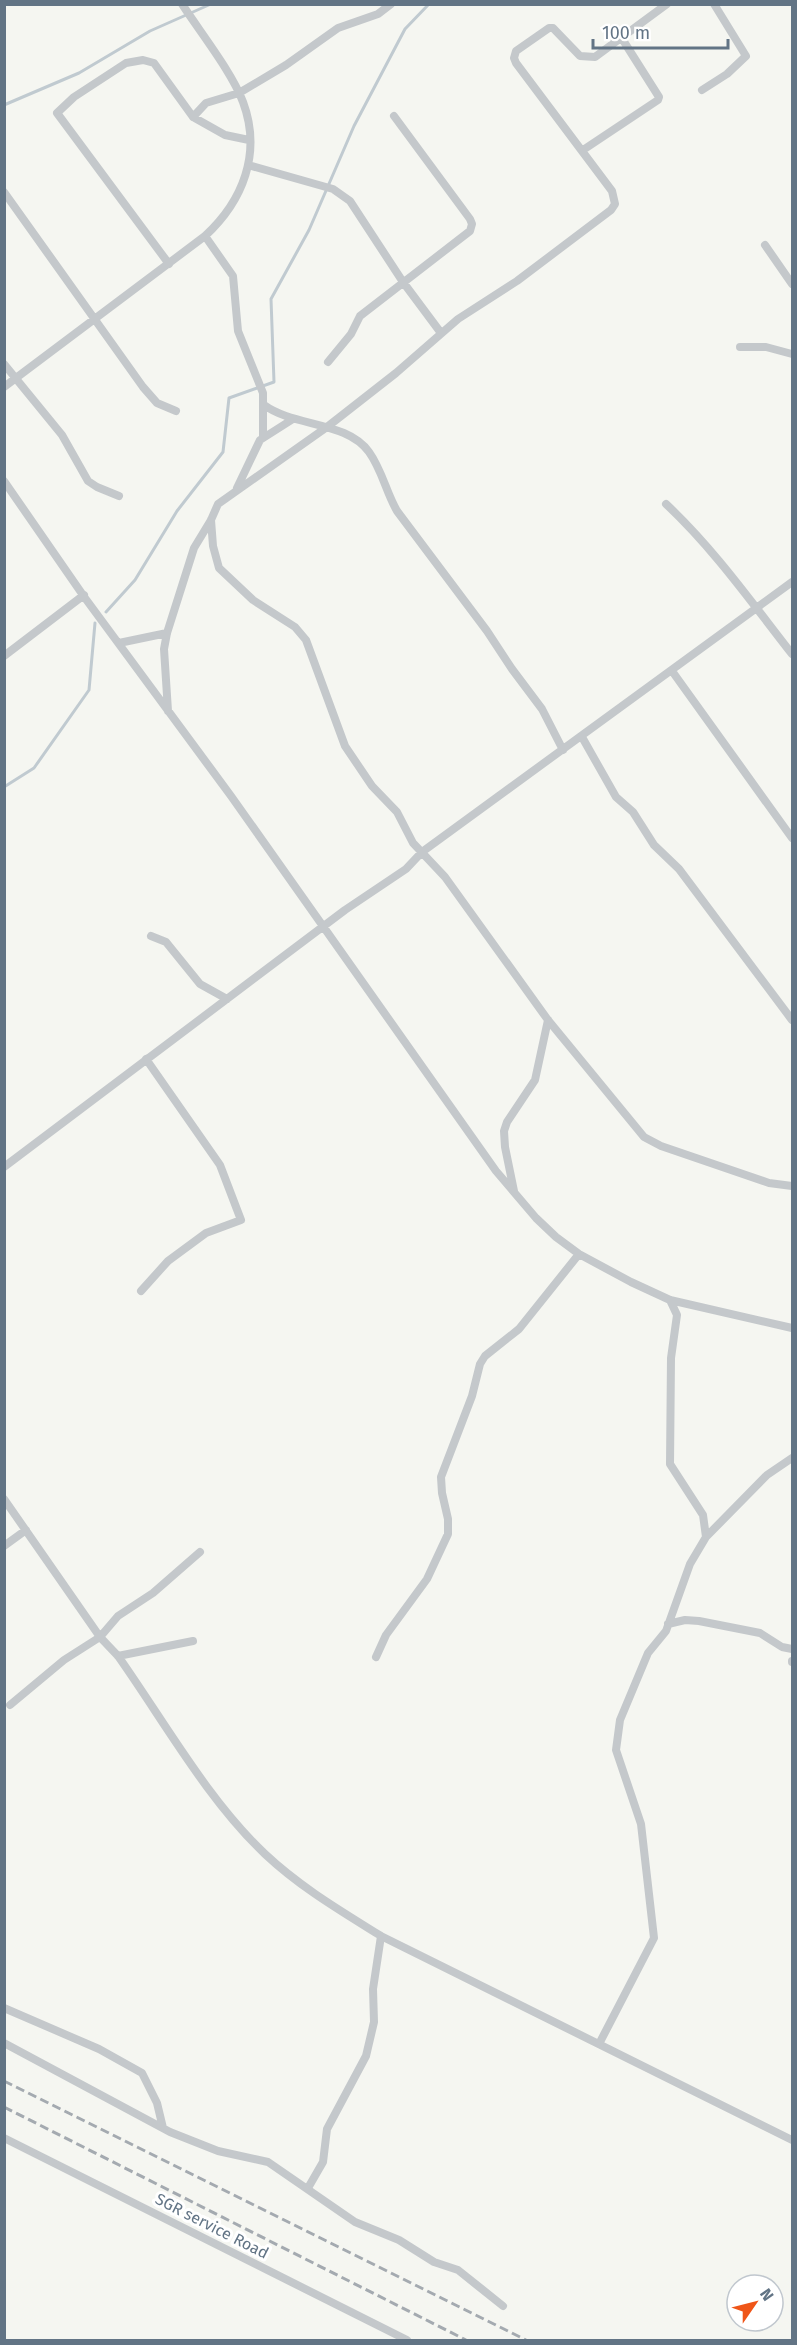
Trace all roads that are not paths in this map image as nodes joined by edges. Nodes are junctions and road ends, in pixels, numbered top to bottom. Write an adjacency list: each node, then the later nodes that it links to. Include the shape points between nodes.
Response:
1 (182, 4): 7 (street)
2 (391, 4): 7 (street, via 378,14 338,28)
3 (667, 4): 5 (street)
4 (714, 4): 6 (street, via 747,57)
5 (621, 37): 11 (street, via 658,99); 11 (street, via 595,57 580,56 549,28 516,51 514,58)
6 (702, 90)
7 (239, 93): 9 (street, via 206,103); 10 (street, via 247,116)
8 (394, 116): 17 (street, via 472,224 470,231)
9 (193, 117): 10 (street, via 225,135); 16 (street, via 154,63 143,60 126,63 57,112)
10 (249, 140): 12 (street)
11 (583, 150): 20 (street, via 612,191 615,204 611,210)
12 (248, 165): 14 (street, via 235,202); 17 (street, via 343,194)
13 (4, 192): 19 (street)
14 (205, 236): 16 (street); 27 (street, via 232,276 238,330 261,386)
15 (765, 245): 18 (street)
16 (170, 264): 19 (street)
17 (403, 282): 20 (street); 23 (street, via 360,315 351,334)
18 (792, 284)
19 (96, 320): 25 (street); 28 (street, via 157,403)
20 (441, 333): 30 (street)
21 (740, 347): 22 (street, via 766,347)
22 (792, 354)
23 (328, 362)
24 (4, 364): 25 (street)
25 (16, 378): 26 (street); 34 (street, via 62,435 88,482)
26 (4, 387)
27 (264, 405): 29 (street); 31 (street)
28 (176, 411)
29 (293, 419): 30 (street); 31 (street)
30 (327, 427): 33 (street); 47 (street, via 353,438 369,451 397,511 542,709)
31 (263, 437): 33 (street)
32 (4, 482): 38 (street)
33 (237, 489): 36 (street, via 218,504)
34 (119, 496)
35 (666, 504): 39 (street)
36 (211, 520): 40 (street, via 194,548); 49 (street, via 219,568 253,600 296,627 306,640 345,746 372,786 397,812)
37 (792, 582): 39 (street)
38 (84, 595): 41 (street); 43 (street)
39 (757, 608): 42 (street); 44 (street)
40 (167, 633): 41 (street); 45 (street, via 164,659)
41 (119, 643): 45 (street)
42 (792, 654)
43 (4, 656)
44 (672, 671): 46 (street); 48 (street)
45 (168, 712): 50 (street)
46 (582, 737): 47 (street); 54 (street, via 616,797 633,812 654,845 679,869)
47 (563, 750): 49 (street)
48 (792, 838)
49 (422, 852): 50 (street, via 406,869); 53 (street, via 445,877)
50 (322, 928): 52 (street); 58 (street)
51 (151, 936): 52 (street, via 166,942 200,984)
52 (227, 999): 55 (street)
53 (548, 1020): 57 (street, via 644,1137 769,1183); 58 (street, via 535,1080 504,1131)
54 (792, 1020)
55 (146, 1059): 56 (street); 60 (street, via 220,1165 241,1220 206,1233 168,1261)
56 (4, 1167)
57 (792, 1186)
58 (514, 1193): 59 (street, via 556,1237)
59 (579, 1254): 61 (street); 74 (street, via 519,1329 480,1364 441,1477 448,1534 427,1579 386,1635)
60 (141, 1291)
61 (670, 1300): 62 (street); 66 (street, via 677,1315 671,1358 669,1459 705,1519)
62 (792, 1328)
63 (792, 1458): 66 (street, via 766,1475)
64 (4, 1499): 65 (street)
65 (26, 1530): 67 (street); 70 (street)
66 (706, 1537): 69 (street, via 690,1564)
67 (4, 1546)
68 (200, 1552): 70 (street, via 153,1593 118,1616)
69 (668, 1624): 72 (street, via 699,1621 760,1633); 79 (street, via 648,1653 622,1713 616,1750 641,1824 654,1938)
70 (100, 1637): 73 (street); 75 (street, via 64,1660)
71 (193, 1641): 73 (street)
72 (792, 1649)
73 (118, 1656): 76 (street, via 207,1787 264,1854 323,1901)
74 (376, 1657)
75 (10, 1705)
76 (381, 1936): 79 (street); 83 (street, via 373,1989 374,2022 366,2056 327,2129 323,2162)
77 (4, 2008): 80 (street, via 99,2049 142,2073 157,2103)
78 (4, 2043): 80 (street)
79 (598, 2044): 82 (street)
80 (163, 2128): 83 (street, via 218,2151 268,2162)
81 (4, 2138): 85 (street, SGR service Road)
82 (792, 2140)
83 (308, 2188): 84 (street, via 355,2222 458,2270)
84 (503, 2306)
85 (407, 2340)

